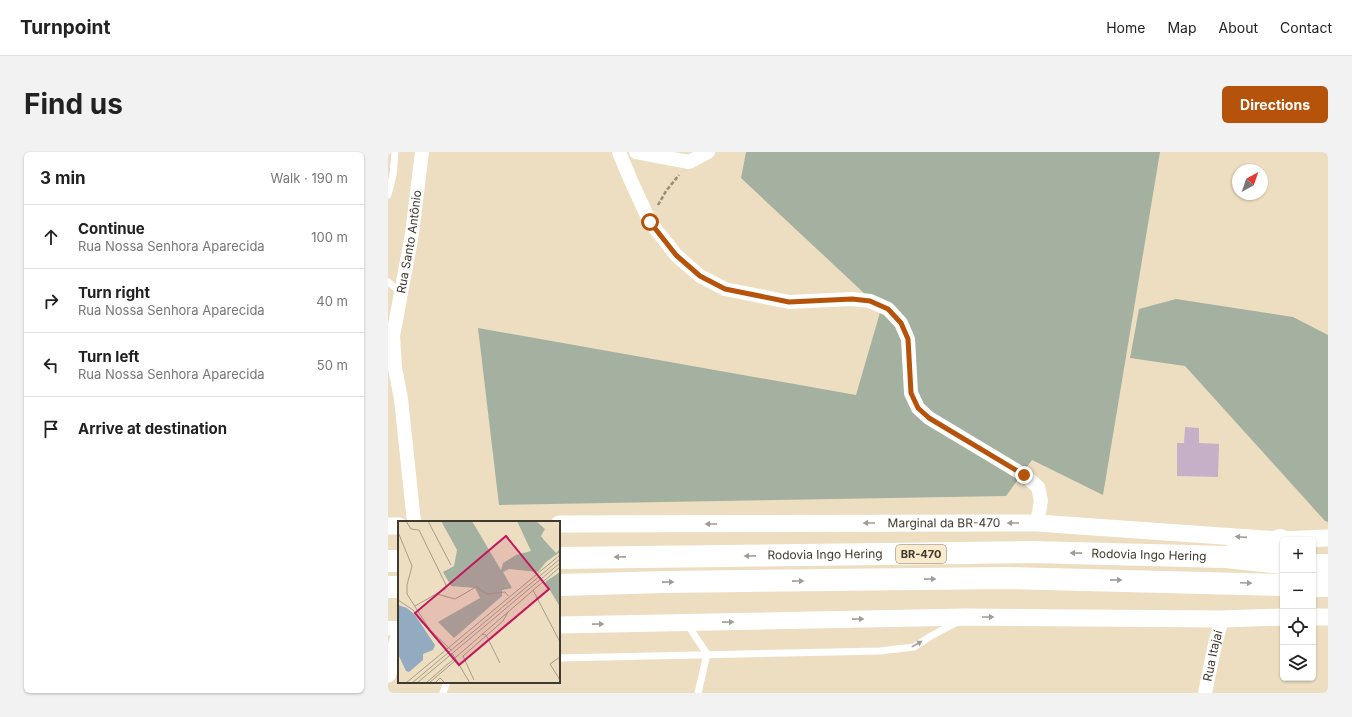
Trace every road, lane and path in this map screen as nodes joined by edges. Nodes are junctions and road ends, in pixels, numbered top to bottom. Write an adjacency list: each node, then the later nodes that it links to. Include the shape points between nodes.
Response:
1 (395, 152): 7 (lane)
2 (422, 152): 10 (street, Rua Santo Antônio, via 412,234)
3 (619, 152): 8 (street)
4 (636, 152): 6 (street)
5 (708, 152): 6 (street)
6 (689, 162): 8 (path, via 666,191)
7 (388, 195)
8 (650, 222): 12 (street, via 676,255 700,276 725,289 789,302 852,299 870,301 888,309 901,323 908,339 911,393 918,408 929,418 1024,475 1038,487 1042,501)
9 (388, 282): 10 (lane)
10 (401, 292): 11 (street, Rua Santo Antônio, via 393,336)
11 (414, 521)
12 (1037, 523): 13 (street, Marginal da BR-470, one-way to 13); 16 (street, Marginal da BR-470, one-way to 12)
13 (560, 524)
14 (1316, 538): 15 (street, Marginal da BR-470)
15 (1328, 538)
16 (1280, 540): 17 (highway)
17 (1226, 557): 18 (highway, Rodovia Ingo Hering / BR-470, one-way to 18, via 1031,552); 19 (highway, Rodovia Ingo Hering / BR-470)
18 (560, 558)
19 (1280, 563)
20 (1316, 565): 21 (highway)
21 (1328, 566)
22 (1280, 584): 23 (highway, Rodovia Ingo Hering / BR-470, one-way to 22, via 1000,578)
23 (560, 585)
24 (1316, 586): 25 (highway)
25 (1328, 586)
26 (968, 617): 30 (street, one-way to 30); 31 (street, one-way to 26); 34 (lane, one-way to 26, via 880,651 914,648)
27 (1316, 617): 28 (street)
28 (1328, 617)
29 (1280, 618): 30 (street)
30 (1222, 619): 40 (street, Rua Itajaí)
31 (688, 623): 32 (street, one-way to 31); 34 (lane)
32 (560, 625)
33 (395, 643): 36 (street)
34 (707, 654): 35 (lane); 39 (lane)
35 (560, 658)
36 (388, 674)
37 (447, 683): 38 (lane)
38 (443, 693)
39 (698, 693)
40 (1205, 693)

